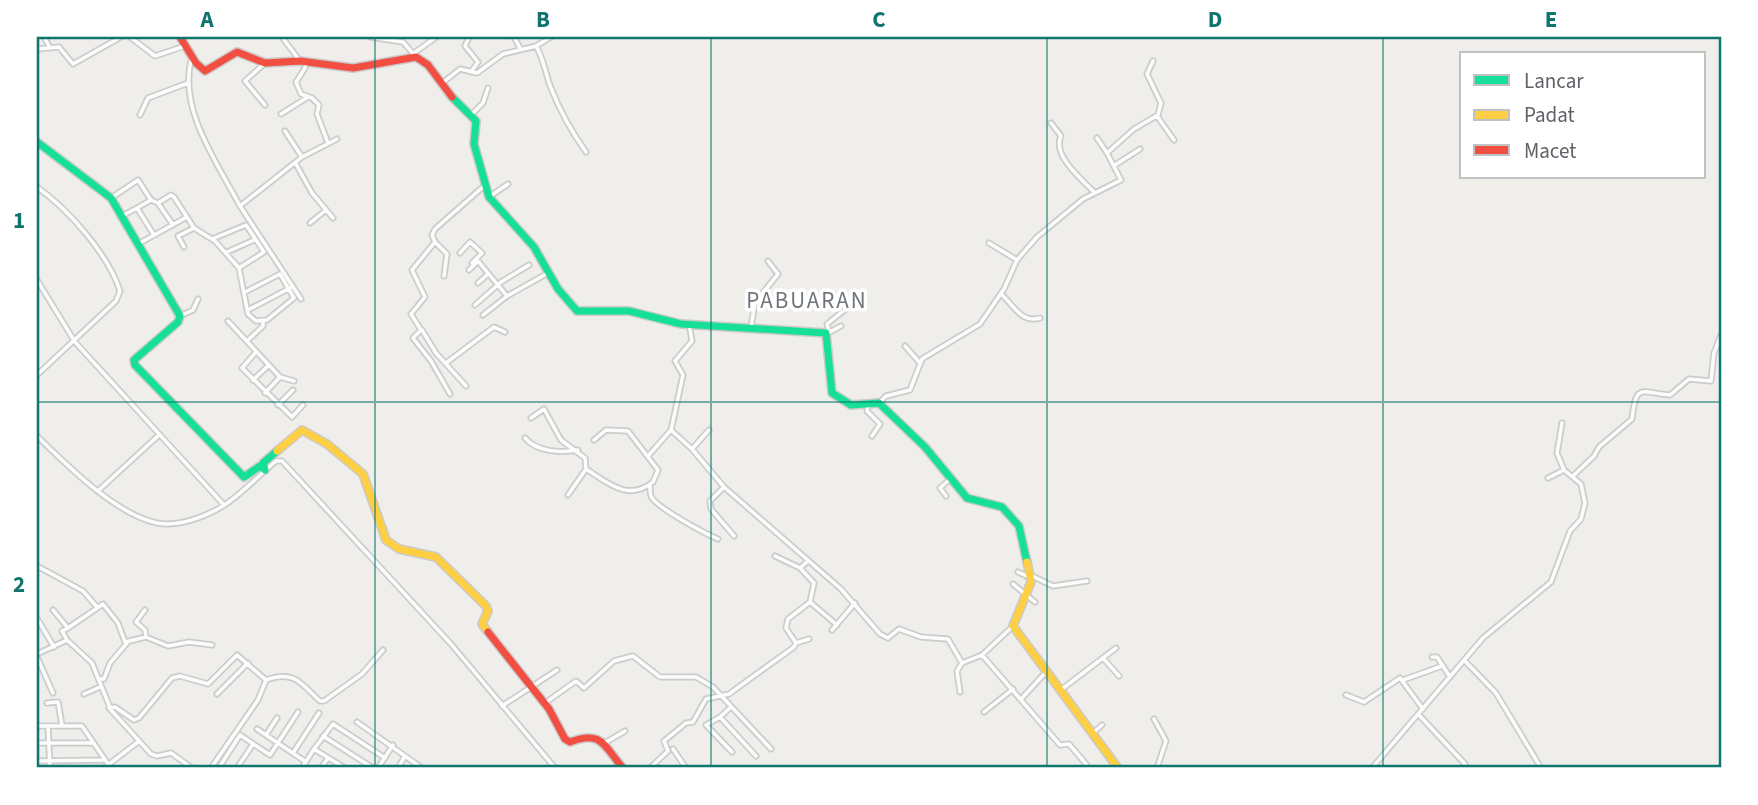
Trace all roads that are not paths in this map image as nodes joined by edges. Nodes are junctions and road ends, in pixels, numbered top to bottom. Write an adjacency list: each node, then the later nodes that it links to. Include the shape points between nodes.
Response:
1 (44, 37): 11 (street)
2 (121, 37): 11 (street, via 73,65 59,47)
3 (130, 37): 12 (street, via 155,56)
4 (180, 37): 12 (street)
5 (282, 37): 18 (street)
6 (370, 37): 16 (street, via 400,40)
7 (469, 37): 21 (street, via 465,46 478,62)
8 (514, 37): 14 (street)
9 (551, 37): 13 (street)
10 (435, 38): 16 (street)
11 (49, 46): 15 (street)
12 (185, 46): 17 (street)
13 (536, 46): 14 (street); 39 (street, via 560,111)
14 (520, 48): 21 (street, via 477,73)
15 (37, 49)
16 (416, 53): 18 (street, via 354,68); 22 (street)
17 (192, 57): 20 (street, via 205,71 237,52); 23 (street)
18 (303, 61): 20 (street); 25 (street, via 305,68 296,82)
19 (1153, 61): 30 (street, via 1147,74 1161,103)
20 (265, 63): 26 (street, via 245,81)
21 (471, 72): 22 (street, via 458,69)
22 (442, 82): 27 (street)
23 (188, 83): 29 (street, via 148,98); 52 (street, via 190,105)
24 (488, 88): 27 (street)
25 (308, 97): 28 (street); 37 (street, via 319,106 317,114)
26 (265, 105)
27 (474, 113): 45 (street, via 478,124 474,144)
28 (281, 114)
29 (140, 115)
30 (1157, 116): 35 (street); 40 (street, via 1133,129)
31 (1051, 123): 47 (street, via 1061,136 1060,155)
32 (285, 131): 41 (street)
33 (1097, 138): 40 (street)
34 (337, 139): 37 (street)
35 (1174, 140)
36 (37, 142): 49 (street)
37 (328, 142): 41 (street)
38 (1140, 149): 43 (street)
39 (586, 152)
40 (1107, 153): 43 (street)
41 (302, 157): 42 (street)
42 (296, 164): 52 (street); 54 (street)
43 (1115, 165): 47 (street, via 1121,180)
44 (508, 184): 48 (street)
45 (484, 186): 48 (street); 64 (street, via 435,229)
46 (37, 187): 104 (street, via 71,214 119,288 116,301)
47 (1094, 192): 70 (street, via 1042,232)
48 (490, 196): 76 (street, via 534,247)
49 (111, 198): 50 (street, via 138,180); 55 (street)
50 (151, 200): 51 (street); 53 (street)
51 (158, 203): 56 (street, via 173,195); 59 (street)
52 (240, 205): 88 (street)
53 (137, 208): 55 (street); 61 (street)
54 (326, 210): 57 (street); 58 (street)
55 (120, 217): 66 (street)
56 (185, 218): 59 (street); 60 (street)
57 (333, 218)
58 (310, 223)
59 (173, 225): 61 (street)
60 (194, 228): 62 (street); 67 (street, via 178,236)
61 (154, 235): 66 (street)
62 (212, 239): 63 (street, via 244,225); 68 (street)
63 (254, 239): 68 (street); 74 (street, via 264,252)
64 (435, 242): 78 (street, via 447,254); 99 (street, via 412,270 425,297 411,314)
65 (989, 243): 70 (street)
66 (137, 245): 92 (street)
67 (184, 247)
68 (227, 252): 74 (street)
69 (460, 253): 71 (street, via 470,242 482,253)
70 (1017, 260): 84 (street)
71 (476, 261): 75 (street); 77 (street)
72 (768, 261): 98 (street, via 778,274 755,303)
73 (529, 265): 81 (street)
74 (239, 268): 83 (street)
75 (469, 270)
76 (548, 273): 85 (street); 96 (street, via 577,311 629,311)
77 (488, 274): 80 (street); 81 (street)
78 (444, 276)
79 (37, 280): 104 (street)
80 (478, 283)
81 (498, 285): 85 (street); 89 (street)
82 (290, 288): 83 (street, via 279,274); 90 (street); 95 (street, via 293,299)
83 (245, 292): 90 (street)
84 (1001, 294): 93 (street, via 1019,314 1030,320); 108 (street, via 979,325 930,352)
85 (507, 296): 91 (street)
86 (860, 297): 101 (street, via 827,324)
87 (198, 299): 92 (street, via 193,310)
88 (301, 299)
89 (475, 305)
90 (248, 310): 95 (street, via 253,319)
91 (483, 315)
92 (180, 316): 139 (street, via 134,360 135,365)
93 (1040, 318)
94 (228, 321): 103 (street)
95 (263, 321): 103 (street)
96 (689, 324): 98 (street); 124 (street, via 692,341 675,361 683,375)
97 (841, 326): 101 (street)
98 (751, 327): 101 (street)
99 (421, 330): 107 (street); 117 (street, via 413,338)
100 (505, 332): 107 (street, via 494,327)
101 (828, 333): 118 (street, via 829,387 848,403)
102 (1721, 335): 137 (street, via 1711,381 1689,379 1670,395 1640,391 1632,419 1599,446)
103 (247, 341): 106 (street)
104 (75, 342): 110 (street); 126 (street)
105 (905, 346): 108 (street)
106 (256, 352): 109 (street); 112 (street, via 242,368)
107 (446, 363): 114 (street)
108 (920, 363): 119 (street, via 910,390 886,396)
109 (269, 365): 111 (street); 112 (street)
110 (37, 375)
111 (281, 377): 113 (street); 116 (street)
112 (253, 380): 116 (street)
113 (294, 382)
114 (466, 386)
115 (293, 390): 120 (street)
116 (265, 393): 120 (street)
117 (450, 394)
118 (869, 403): 119 (street); 128 (street, via 867,411 880,424)
119 (879, 403): 140 (street, via 925,447)
120 (278, 405): 121 (street, via 292,417)
121 (303, 405)
122 (531, 418): 132 (street, via 542,408 561,440)
123 (1562, 424): 136 (street, via 1556,447)
124 (671, 430): 131 (street); 133 (street)
125 (709, 430): 131 (street)
126 (159, 435): 143 (street); 146 (street)
127 (37, 436): 143 (street)
128 (872, 436)
129 (525, 438): 132 (street, via 531,445 551,451)
130 (594, 440): 133 (street, via 606,430 628,431)
131 (692, 449): 142 (street)
132 (578, 450): 134 (street)
133 (648, 456): 141 (street, via 659,472)
134 (586, 469): 141 (street, via 617,490); 144 (street)
135 (265, 470): 139 (street, via 260,466); 193 (street, via 263,463 302,430 327,444 363,474 386,540 399,549 436,556 486,606 482,624); 206 (street, via 282,461)
136 (1564, 470): 137 (street); 138 (street)
137 (1573, 476): 182 (street, via 1583,487 1585,503 1554,577)
138 (1548, 478)
139 (248, 480): 146 (street)
140 (949, 480): 145 (street, via 940,488); 154 (street, via 971,502 999,505 1010,513 1022,532)
141 (650, 485): 148 (street, via 655,503)
142 (723, 487): 147 (street, via 710,500 711,509); 150 (street)
143 (99, 490): 146 (street, via 132,514 155,523 190,520)
144 (568, 495)
145 (946, 496)
146 (224, 505)
147 (734, 536)
148 (718, 539)
149 (775, 556): 152 (street)
150 (808, 561): 152 (street); 160 (street)
151 (37, 566): 161 (street, via 83,591)
152 (800, 568): 158 (street, via 814,583)
153 (1018, 572): 154 (street)
154 (1030, 576): 155 (street, via 1053,586); 157 (street)
155 (1085, 581)
156 (1013, 584): 157 (street)
157 (1028, 594): 159 (street); 166 (street)
158 (810, 602): 165 (street); 173 (street, via 788,620 786,628)
159 (1035, 602)
160 (855, 603): 165 (street); 184 (street, via 885,638 899,629 948,639)
161 (97, 607): 167 (street); 172 (street, via 104,605)
162 (53, 610): 167 (street)
163 (145, 610): 169 (street, via 136,622)
164 (38, 620): 175 (street)
165 (837, 625): 168 (street)
166 (1013, 626): 178 (street); 187 (street)
167 (68, 628): 171 (street, via 62,631)
168 (832, 630)
169 (146, 637): 172 (street); 174 (street, via 168,646)
170 (809, 639): 173 (street)
171 (67, 640): 175 (street); 190 (street, via 92,663)
172 (127, 643): 190 (street, via 110,663 104,679)
173 (796, 643): 201 (street, via 748,682)
174 (212, 645)
175 (54, 647): 179 (street)
176 (1116, 648): 181 (street)
177 (383, 650): 191 (street, via 362,674 324,701 296,678)
178 (982, 655): 184 (street); 195 (street)
179 (37, 656): 198 (street)
180 (1432, 657): 185 (street)
181 (1103, 658): 188 (street); 196 (street)
182 (1464, 660): 189 (street); 269 (street, via 1496,693)
183 (248, 663): 191 (street); 200 (street); 208 (street, via 237,655 206,684 172,678 134,720)
184 (962, 663): 197 (street, via 957,670)
185 (1442, 666): 189 (street); 192 (street)
186 (557, 670): 193 (street)
187 (1047, 671): 196 (street); 203 (street)
188 (1119, 676)
189 (1450, 677): 209 (street)
190 (99, 679): 194 (street)
191 (265, 680): 254 (street, via 257,700)
192 (1403, 680): 202 (street, via 1396,679 1364,702); 209 (street)
193 (531, 686): 205 (street); 206 (street)
194 (100, 687): 199 (street); 208 (street)
195 (1013, 689): 203 (street); 211 (street)
196 (1062, 689): 224 (street)
197 (960, 692)
198 (53, 693)
199 (84, 694)
200 (217, 694)
201 (723, 695): 205 (street, via 696,677 660,677 633,656 614,661 584,688 576,681); 207 (street); 263 (street, via 706,699 693,722 664,741 668,751)
202 (1346, 695)
203 (1022, 698): 248 (street, via 1060,746 1069,744)
204 (47, 703): 218 (street, via 58,702)
205 (545, 703): 233 (street, via 567,741 589,735)
206 (502, 706): 261 (street)
207 (731, 707): 214 (street); 236 (street)
208 (109, 708): 227 (street)
209 (1423, 709): 213 (street)
210 (298, 712): 231 (street)
211 (984, 712)
212 (319, 713): 239 (street)
213 (1418, 714): 267 (street); 268 (street, via 1459,756)
214 (720, 717): 238 (street, via 706,725); 241 (street)
215 (277, 718): 225 (street)
216 (1154, 719): 266 (street, via 1166,741)
217 (357, 722): 234 (street)
218 (62, 725): 221 (street); 230 (street, via 82,726)
219 (1102, 725): 224 (street)
220 (37, 726): 221 (street)
221 (48, 726): 229 (street)
222 (257, 729): 225 (street)
223 (625, 731): 233 (street)
224 (1091, 734): 265 (street)
225 (266, 735): 231 (street)
226 (323, 736): 235 (street); 243 (street, via 332,724); 259 (street)
227 (138, 742): 249 (street); 253 (street, via 154,756 171,753)
228 (37, 743): 229 (street)
229 (49, 743): 230 (street); 246 (street)
230 (92, 743): 244 (street)
231 (278, 743): 232 (street, via 270,755); 239 (street)
232 (253, 744): 250 (street, via 240,735); 255 (street)
233 (603, 744): 262 (street)
234 (393, 746): 240 (street); 243 (street)
235 (314, 749): 242 (street); 247 (street)
236 (771, 749)
237 (673, 750): 264 (street)
238 (732, 752)
239 (293, 753): 247 (street)
240 (405, 756): 251 (street); 260 (street)
241 (756, 756)
242 (328, 758): 257 (street); 258 (street)
243 (385, 758): 259 (street)
244 (103, 760): 246 (street); 249 (street)
245 (37, 761): 246 (street)
246 (49, 761): 252 (street)
247 (306, 762): 256 (street)
248 (1086, 764)
249 (106, 766)
250 (220, 766)
251 (419, 767)
252 (50, 768)
253 (192, 768)
254 (211, 768)
255 (237, 768)
256 (302, 768)
257 (321, 768)
258 (345, 768)
259 (376, 768)
260 (398, 768)
261 (555, 768)
262 (623, 768)
263 (650, 768)
264 (686, 768)
265 (1118, 768)
266 (1157, 768)
267 (1372, 768)
268 (1464, 768)
269 (1541, 768)

